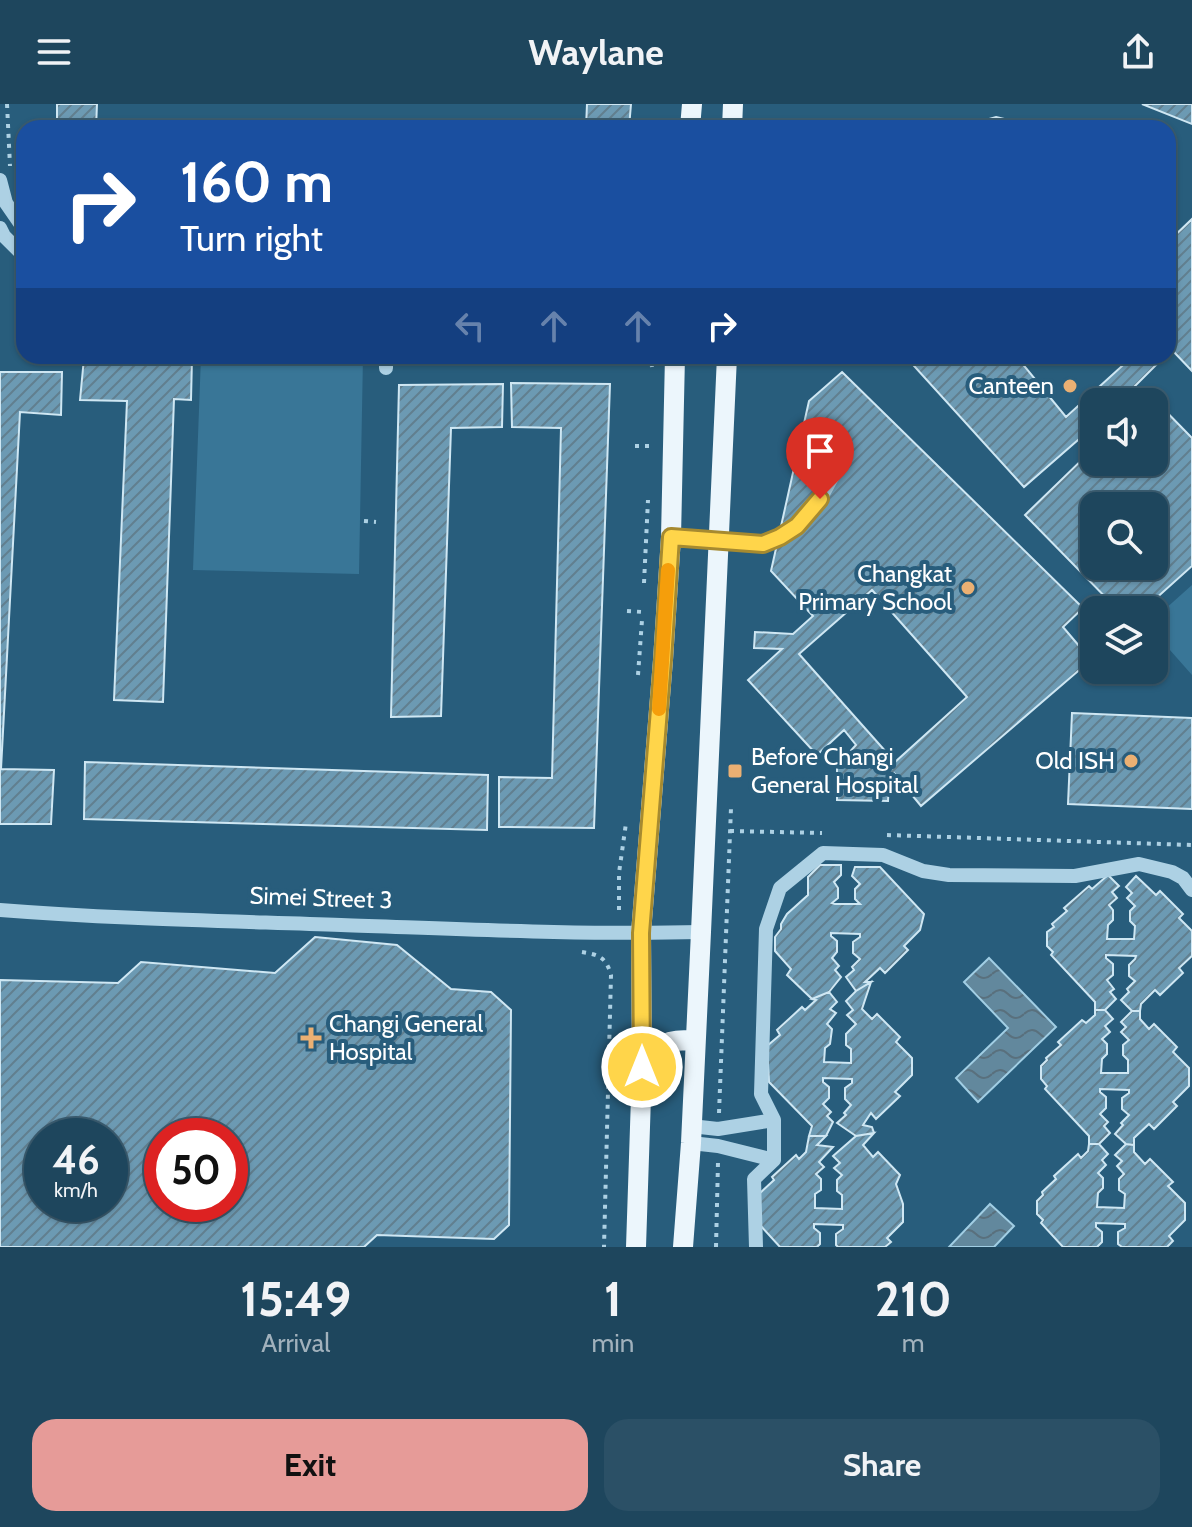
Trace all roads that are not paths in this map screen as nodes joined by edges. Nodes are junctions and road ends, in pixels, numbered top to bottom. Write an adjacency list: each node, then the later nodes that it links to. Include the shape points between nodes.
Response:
1 (6, 176): 2 (street, via 6,203)
2 (16, 217)
3 (0, 228): 4 (street)
4 (16, 248)
5 (675, 364): 8 (main road)
6 (727, 364): 9 (main road)
7 (836, 470): 9 (street, via 820,499 780,537 763,544)
8 (671, 537): 9 (street); 13 (main road)
9 (718, 541): 12 (main road)
10 (1192, 890): 16 (street, via 1172,872 1139,864 1075,876 949,875 883,855 823,853 780,888 766,929 761,1094)
11 (0, 910): 13 (street, Simei Street 3, via 99,918)
12 (701, 932): 13 (street, Simei Street 3); 14 (main road)
13 (641, 933): 15 (main road)
14 (695, 1040): 15 (main road, via 666,1042); 17 (main road)
15 (642, 1067): 19 (main road)
16 (774, 1120): 17 (street); 18 (street)
17 (691, 1134): 18 (street); 20 (main road)
18 (774, 1160): 21 (street, via 754,1179)
19 (636, 1247)
20 (683, 1247)
21 (756, 1247)

